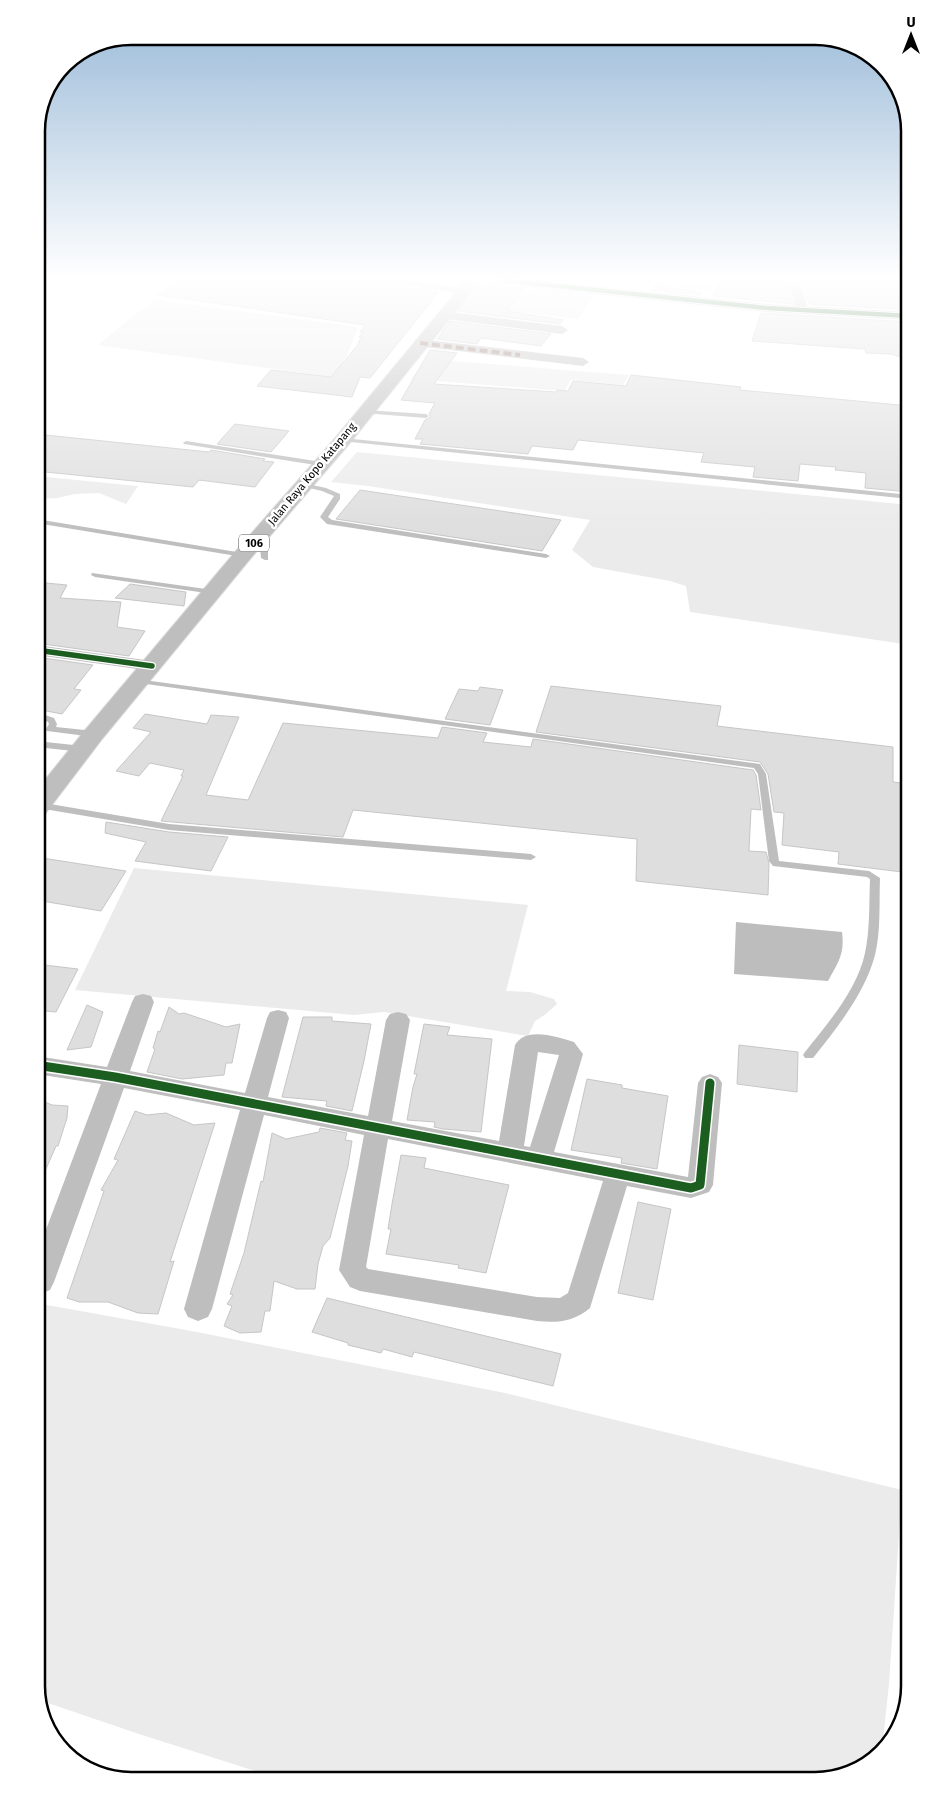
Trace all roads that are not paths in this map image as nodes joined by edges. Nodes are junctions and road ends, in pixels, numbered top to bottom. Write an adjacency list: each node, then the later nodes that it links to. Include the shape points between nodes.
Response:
1 (403, 365): 2 (main road, Jalan Raya Kopo Katapang / 106)
2 (365, 412): 3 (lane); 4 (main road, Jalan Raya Kopo Katapang / 106)
3 (426, 416)
4 (343, 440): 6 (main road, Jalan Raya Kopo Katapang / 106); 8 (lane)
5 (186, 443): 6 (lane)
6 (322, 464): 7 (main road, Jalan Raya Kopo Katapang / 106)
7 (303, 485): 10 (main road, Jalan Raya Kopo Katapang / 106); 12 (lane, via 338,495 324,517 330,522)
8 (901, 496)
9 (45, 522): 11 (lane)
10 (257, 539): 11 (main road, Jalan Raya Kopo Katapang / 106); 13 (lane, via 264,546)
11 (243, 555): 15 (main road, Jalan Raya Kopo Katapang / 106)
12 (546, 556)
13 (265, 558)
14 (95, 575): 15 (lane)
15 (213, 592): 17 (main road, Jalan Raya Kopo Katapang / 106)
16 (45, 652): 17 (street)
17 (145, 673): 21 (main road, Jalan Raya Kopo Katapang / 106); 29 (lane, via 757,766 762,774 776,864 869,874 875,878 870,957 856,988)
18 (45, 718): 19 (lane, via 53,724)
19 (50, 728): 20 (lane); 21 (lane)
20 (45, 734)
21 (89, 741): 22 (lane); 23 (main road, Jalan Raya Kopo Katapang / 106)
22 (45, 743)
23 (45, 796)
24 (45, 807): 25 (lane, via 168,827)
25 (531, 857)
26 (142, 1002): 31 (street)
27 (278, 1018): 33 (street)
28 (398, 1020): 34 (street)
29 (809, 1056)
30 (45, 1068): 31 (street)
31 (115, 1077): 33 (street); 38 (street)
32 (710, 1083): 37 (street, via 699,1187)
33 (254, 1104): 34 (street); 39 (street)
34 (379, 1128): 35 (street); 37 (street, via 352,1270 360,1279 537,1309 560,1312 571,1308 580,1300)
35 (510, 1153): 36 (street); 36 (street, via 528,1045 532,1042 566,1048 571,1054)
36 (539, 1159): 37 (street)
37 (618, 1174)
38 (45, 1268)
39 (198, 1309)

